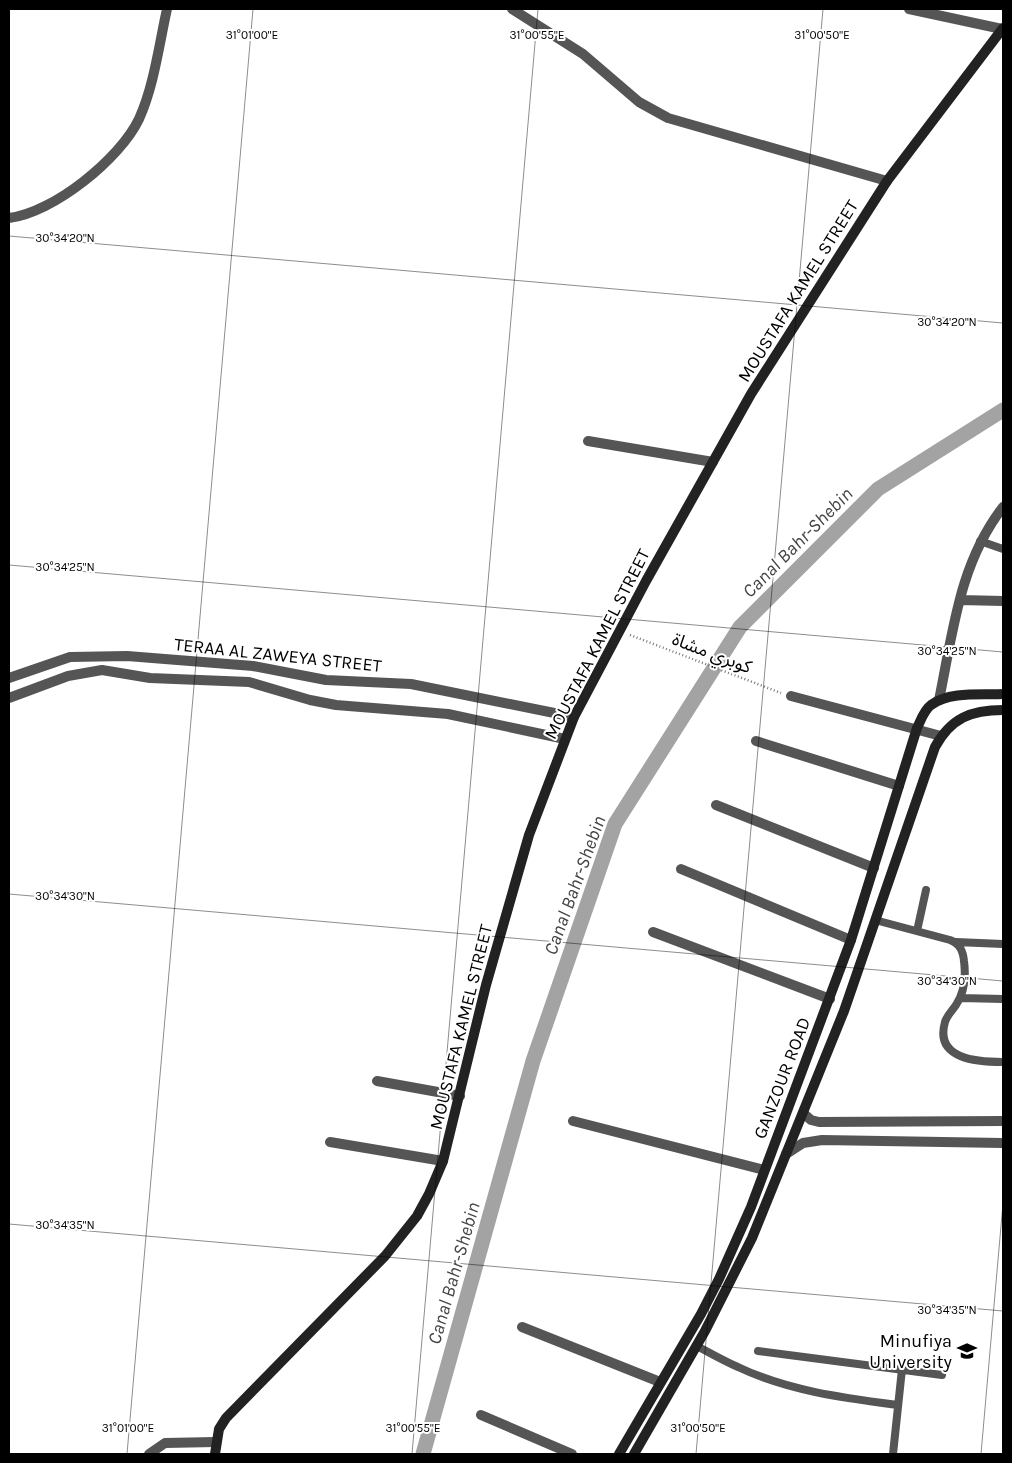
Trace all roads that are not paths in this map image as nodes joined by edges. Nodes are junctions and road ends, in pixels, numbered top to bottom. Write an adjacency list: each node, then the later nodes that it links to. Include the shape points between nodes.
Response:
1 (167, 9): 6 (street, via 138,120 116,151 84,183 46,205)
2 (512, 9): 5 (street, via 583,54 639,102 668,118)
3 (909, 9): 4 (street)
4 (1003, 29): 5 (main road, MOUSTAFA KAMEL STREET)
5 (887, 181): 8 (main road, MOUSTAFA KAMEL STREET, via 751,394)
6 (9, 218)
7 (588, 441): 8 (street)
8 (713, 462): 20 (main road, MOUSTAFA KAMEL STREET)
9 (1003, 507): 10 (street)
10 (980, 541): 11 (lane); 12 (street, via 964,580)
11 (1003, 549)
12 (960, 600): 13 (street); 18 (street)
13 (1003, 601)
14 (9, 678): 20 (street, TERAA AL ZAWEYA STREET, via 70,657 127,656 253,666 326,680 420,686)
15 (1003, 694): 18 (main road)
16 (791, 696): 21 (street)
17 (9, 698): 23 (street, TERAA AL ZAWEYA STREET, via 68,676 102,670 156,678 249,682 336,705 448,714)
18 (938, 700): 21 (main road, GANZOUR ROAD, via 930,706)
19 (1003, 710): 22 (main road, GANZOUR ROAD, via 978,712 962,718 951,724)
20 (574, 718): 23 (main road, MOUSTAFA KAMEL STREET)
21 (917, 728): 22 (street); 25 (main road, GANZOUR ROAD)
22 (941, 736): 30 (main road, GANZOUR ROAD, via 927,764)
23 (565, 738): 41 (main road, MOUSTAFA KAMEL STREET, via 529,835 486,985)
24 (756, 741): 25 (street)
25 (900, 786): 27 (main road, GANZOUR ROAD)
26 (716, 805): 27 (street)
27 (874, 868): 33 (main road, GANZOUR ROAD)
28 (681, 869): 33 (street)
29 (926, 890): 31 (lane)
30 (876, 920): 31 (lane); 42 (main road, GANZOUR ROAD)
31 (917, 931): 34 (lane)
32 (653, 932): 36 (street)
33 (850, 940): 36 (main road, GANZOUR ROAD)
34 (956, 942): 35 (lane); 37 (lane, via 964,959 965,980)
35 (1003, 944)
36 (830, 998): 49 (main road, GANZOUR ROAD)
37 (960, 998): 38 (lane); 39 (lane, via 945,1021 944,1030 950,1047 964,1059)
38 (1003, 999)
39 (1003, 1062)
40 (377, 1081): 41 (street)
41 (460, 1096): 48 (main road, MOUSTAFA KAMEL STREET)
42 (803, 1113): 44 (street, via 819,1122); 47 (main road, GANZOUR ROAD)
43 (573, 1121): 49 (street)
44 (1003, 1122)
45 (330, 1142): 48 (street)
46 (1003, 1143): 47 (street, via 822,1140 803,1143)
47 (786, 1154): 51 (main road, GANZOUR ROAD, via 736,1272)
48 (443, 1161): 58 (main road, MOUSTAFA KAMEL STREET, via 429,1194 402,1237 226,1418)
49 (764, 1170): 55 (main road, GANZOUR ROAD, via 719,1280)
50 (522, 1327): 55 (street)
51 (697, 1346): 56 (lane, via 738,1368 780,1383 842,1398); 63 (main road, GANZOUR ROAD)
52 (758, 1351): 53 (lane)
53 (902, 1370): 54 (lane); 56 (lane)
54 (942, 1374)
55 (660, 1382): 62 (main road, GANZOUR ROAD)
56 (898, 1405): 64 (lane)
57 (481, 1415): 61 (street)
58 (215, 1442): 59 (street, via 165,1443); 60 (main road, MOUSTAFA KAMEL STREET)
59 (149, 1454)
60 (215, 1454)
61 (572, 1454)
62 (619, 1454)
63 (634, 1454)
64 (893, 1454)

